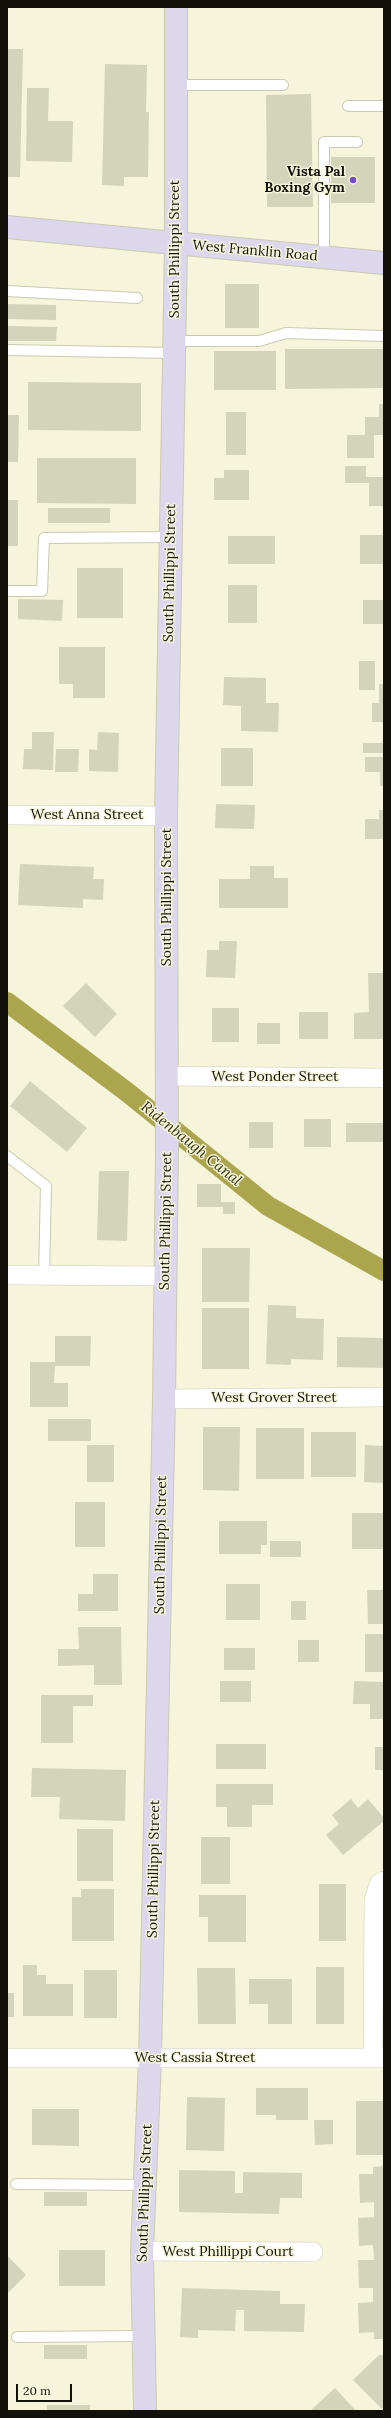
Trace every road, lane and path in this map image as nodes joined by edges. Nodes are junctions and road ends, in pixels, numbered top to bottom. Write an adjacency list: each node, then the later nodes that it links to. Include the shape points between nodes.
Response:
1 (176, 7): 2 (street, South Phillippi Street)
2 (176, 85): 3 (lane); 8 (street, South Phillippi Street)
3 (282, 85)
4 (348, 106): 5 (lane)
5 (384, 106)
6 (357, 142): 9 (lane, via 324,142)
7 (7, 227): 8 (street, West Franklin Road)
8 (176, 244): 9 (street, West Franklin Road); 14 (street, South Phillippi Street)
9 (324, 257): 10 (street, West Franklin Road)
10 (384, 262)
11 (7, 292): 12 (lane)
12 (137, 298)
13 (384, 336): 14 (lane, via 286,333 259,341)
14 (174, 347): 15 (lane); 16 (street, South Phillippi Street)
15 (7, 350)
16 (171, 537): 17 (lane, via 44,538 42,591); 19 (street, South Phillippi Street)
17 (7, 591)
18 (7, 815): 19 (street, West Anna Street)
19 (166, 816): 20 (street, South Phillippi Street)
20 (167, 1076): 21 (street, West Ponder Street); 25 (street, South Phillippi Street)
21 (384, 1078)
22 (7, 1156): 24 (lane, via 46,1186)
23 (7, 1275): 24 (street)
24 (44, 1276): 25 (street)
25 (165, 1276): 27 (street, South Phillippi Street)
26 (384, 1397): 27 (street, West Grover Street)
27 (164, 1399): 31 (street, South Phillippi Street)
28 (384, 1880): 30 (street, via 379,1884 374,1900)
29 (7, 2058): 31 (street, West Cassia Street)
30 (378, 2058): 31 (street, West Cassia Street)
31 (150, 2059): 33 (street, South Phillippi Street)
32 (16, 2184): 33 (lane)
33 (145, 2185): 34 (street, South Phillippi Street)
34 (142, 2251): 35 (street, West Phillippi Court); 37 (street, South Phillippi Street)
35 (313, 2252)
36 (17, 2336): 37 (lane)
37 (143, 2336): 38 (street, South Phillippi Street)
38 (145, 2411)

